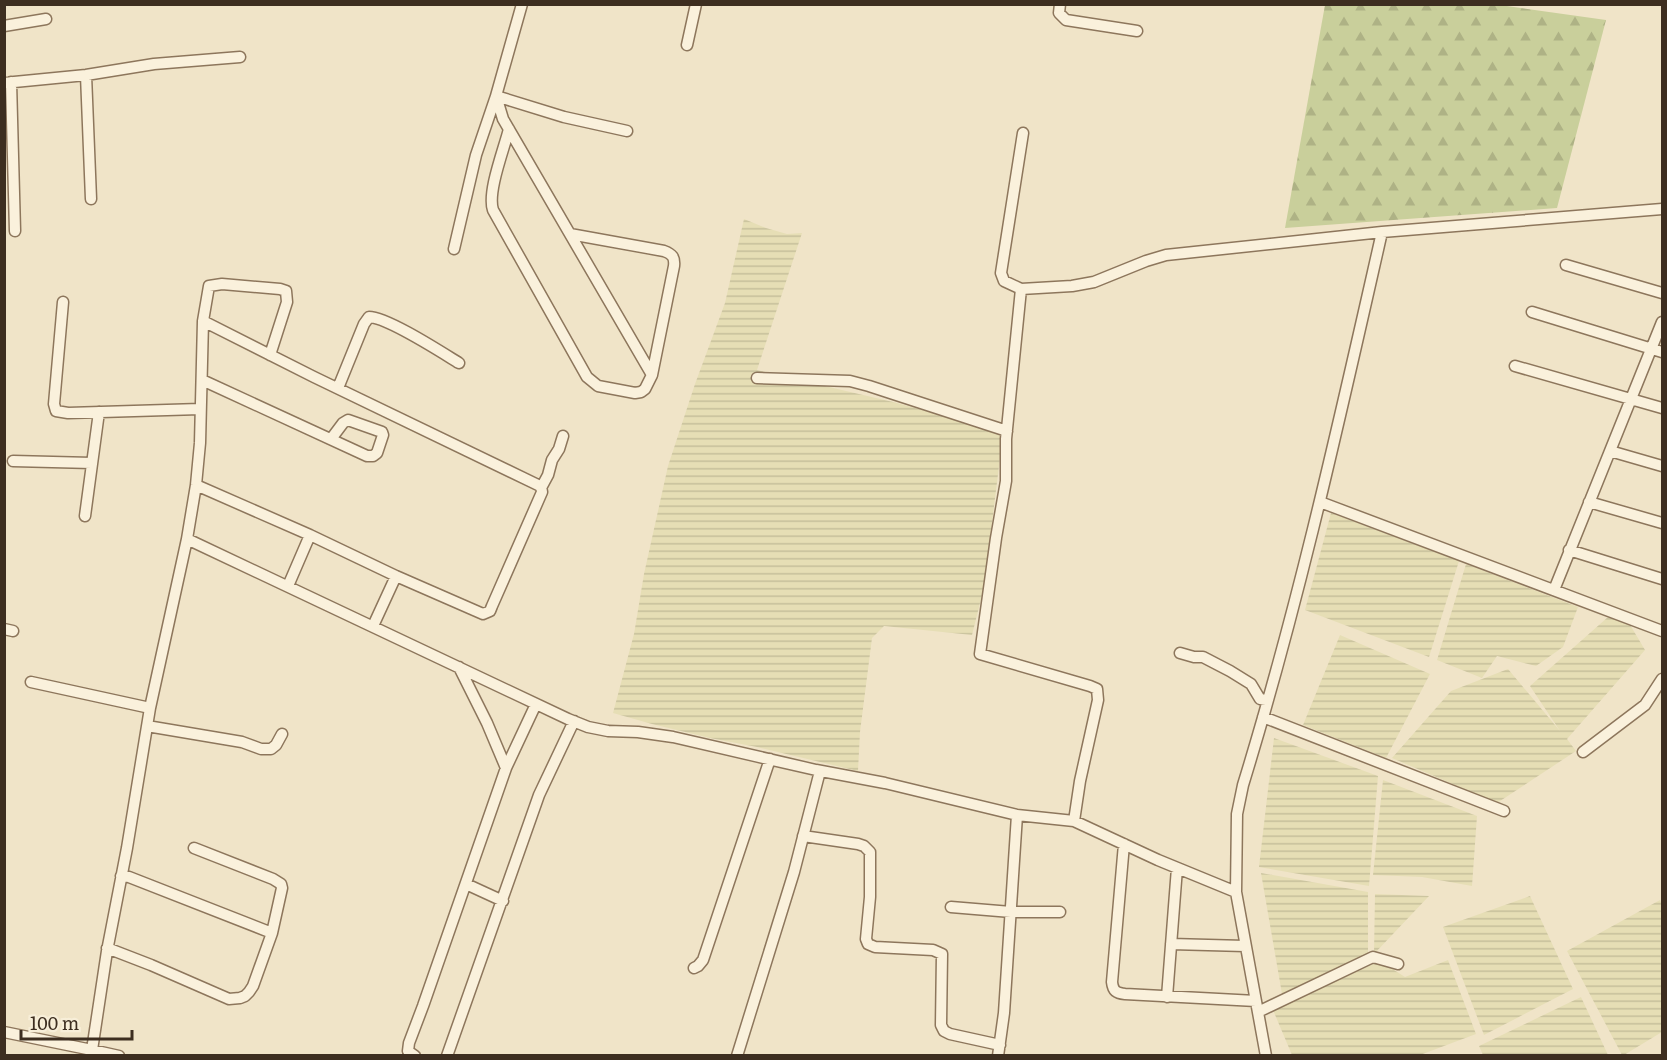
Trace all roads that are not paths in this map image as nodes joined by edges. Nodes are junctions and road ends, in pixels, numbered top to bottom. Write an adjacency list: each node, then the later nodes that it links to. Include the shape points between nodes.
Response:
1 (522, 4): 11 (street)
2 (696, 4): 7 (street)
3 (1060, 4): 6 (street, via 1059,13 1066,20)
4 (46, 20): 5 (street)
5 (4, 26)
6 (1137, 31)
7 (687, 45)
8 (240, 57): 9 (street, via 154,64)
9 (86, 75): 10 (street); 15 (street)
10 (8, 83): 17 (street)
11 (496, 96): 12 (street); 13 (street); 20 (street)
12 (509, 129): 19 (street); 32 (street, via 491,205 587,377 598,386 635,393 645,389)
13 (627, 131)
14 (1023, 133): 22 (street, via 1001,273 1004,281)
15 (91, 198)
16 (1662, 209): 18 (street)
17 (15, 231)
18 (1382, 232): 22 (street, via 1157,257 1094,282); 49 (street)
19 (570, 234): 32 (street); 32 (street, via 663,251 673,257)
20 (454, 249)
21 (1566, 265): 23 (street)
22 (1021, 289): 40 (street)
23 (1662, 293)
24 (63, 303): 39 (street, via 55,409 65,413)
25 (1532, 312): 28 (street)
26 (203, 321): 29 (street); 29 (street, via 211,285 283,290 286,302); 34 (street)
27 (1662, 322): 28 (street)
28 (1657, 350): 36 (street)
29 (270, 355): 35 (street)
30 (459, 363): 35 (street, via 369,317)
31 (1515, 366): 36 (street)
32 (652, 375)
33 (757, 378): 40 (street, via 850,381)
34 (202, 380): 38 (street); 42 (street)
35 (338, 388): 48 (street)
36 (1631, 399): 37 (street); 43 (street)
37 (1662, 408)
38 (200, 409): 39 (street); 47 (street)
39 (99, 412): 45 (street)
40 (1007, 431): 79 (street, via 1006,481 979,651 990,658 1097,689)
41 (563, 435): 48 (street)
42 (331, 439): 42 (street, via 373,456 384,435 348,420)
43 (1610, 451): 46 (street); 50 (street)
44 (13, 461): 45 (street)
45 (92, 463): 51 (street)
46 (1662, 466)
47 (196, 485): 53 (street); 54 (street)
48 (541, 488): 56 (street, via 541,498 490,611 479,613)
49 (1320, 502): 59 (street); 66 (street)
50 (1589, 502): 52 (street); 55 (street)
51 (86, 516)
52 (1662, 523)
53 (310, 535): 56 (street); 58 (street)
54 (187, 539): 58 (street); 68 (street)
55 (1569, 550): 57 (street); 59 (street)
56 (396, 576): 60 (street)
57 (1662, 579)
58 (288, 586): 60 (street)
59 (1554, 590): 61 (street)
60 (373, 626): 63 (street)
61 (1662, 631)
62 (1180, 653): 66 (street, via 1203,657 1230,671 1251,684 1260,699)
63 (459, 667): 67 (street); 75 (street)
64 (1662, 679): 73 (street, via 1645,705)
65 (31, 682): 68 (street)
66 (1268, 700): 69 (street)
67 (536, 704): 70 (street); 75 (street)
68 (150, 708): 71 (street)
69 (1263, 717): 77 (street); 86 (street, via 1237,814)
70 (574, 721): 74 (street, via 608,731 674,737); 87 (street, via 539,795)
71 (147, 726): 72 (street, via 242,742 261,749 271,749); 84 (street)
72 (282, 734)
73 (1583, 752)
74 (770, 759): 76 (street); 96 (street, via 703,960)
75 (506, 768): 85 (street)
76 (820, 771): 78 (street); 80 (street)
77 (1504, 811)
78 (1017, 815): 79 (street); 89 (street)
79 (1074, 820): 81 (street)
80 (803, 836): 100 (street, via 868,848 868,944 942,954 944,1031); 105 (street)
81 (1124, 844): 83 (street); 97 (street, via 1113,989 1117,993)
82 (194, 848): 91 (street, via 281,884)
83 (1178, 868): 86 (street); 92 (street)
84 (122, 876): 91 (street); 94 (street)
85 (466, 884): 87 (street); 103 (street, via 408,1046)
86 (1236, 892): 93 (street)
87 (503, 901): 104 (street)
88 (951, 907): 89 (street)
89 (1011, 912): 90 (street); 100 (street)
90 (1060, 912)
91 (272, 933): 94 (street, via 249,992 233,999)
92 (1172, 944): 93 (street); 97 (street)
93 (1245, 946): 98 (street)
94 (107, 948): 101 (street)
95 (1398, 964): 98 (street, via 1373,957)
96 (694, 968)
97 (1167, 997): 98 (street)
98 (1257, 1006): 106 (street)
99 (4, 1032): 101 (street)
100 (999, 1050)
101 (98, 1052): 102 (street)
102 (119, 1056)
103 (415, 1056)
104 (447, 1056)
105 (737, 1056)
106 (1266, 1056)

